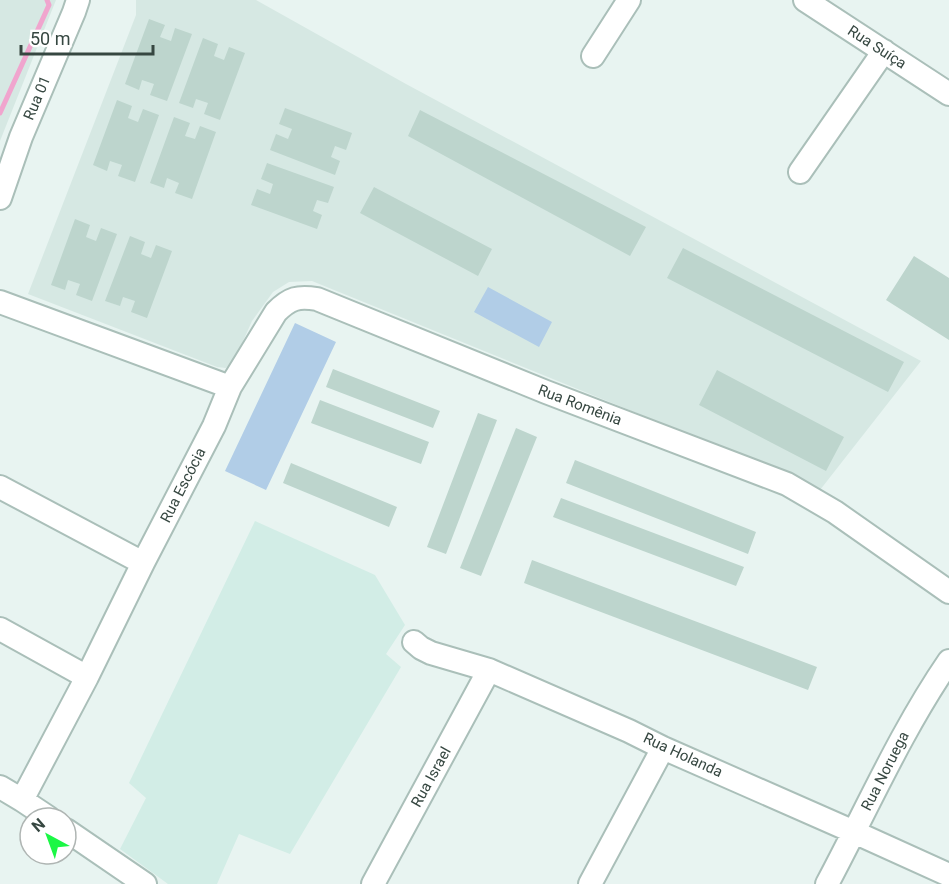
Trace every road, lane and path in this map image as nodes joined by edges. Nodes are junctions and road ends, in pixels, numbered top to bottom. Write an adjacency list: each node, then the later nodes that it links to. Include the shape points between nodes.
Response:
1 (78, 0): 8 (street, Rua 01)
2 (629, 0): 5 (street)
3 (805, 0): 4 (street, Rua Suíça)
4 (884, 51): 6 (street, Rua Suíça); 7 (street)
5 (593, 57)
6 (949, 94)
7 (800, 172)
8 (0, 198)
9 (0, 302): 10 (street)
10 (230, 387): 12 (street, Rua Escócia); 13 (street, Rua Romênia, via 276,312 294,299 317,299 787,484 835,512)
11 (0, 487): 12 (street)
12 (143, 563): 18 (street, Rua Escócia)
13 (949, 592)
14 (0, 629): 18 (street)
15 (414, 642): 17 (street, Rua Holanda, via 431,653)
16 (949, 661): 23 (street, Rua Noruega, via 908,726)
17 (489, 670): 19 (street, Rua Holanda); 27 (street, Rua Israel)
18 (87, 677): 21 (street, Rua Escócia)
19 (663, 748): 23 (street, Rua Holanda); 28 (street)
20 (0, 787): 21 (street)
21 (22, 800): 22 (street)
22 (31, 806)
23 (854, 832): 25 (street, Rua Holanda); 29 (street, Rua Noruega)
24 (78, 838): 26 (street)
25 (949, 875)
26 (145, 884)
27 (373, 884)
28 (590, 884)
29 (827, 884)

